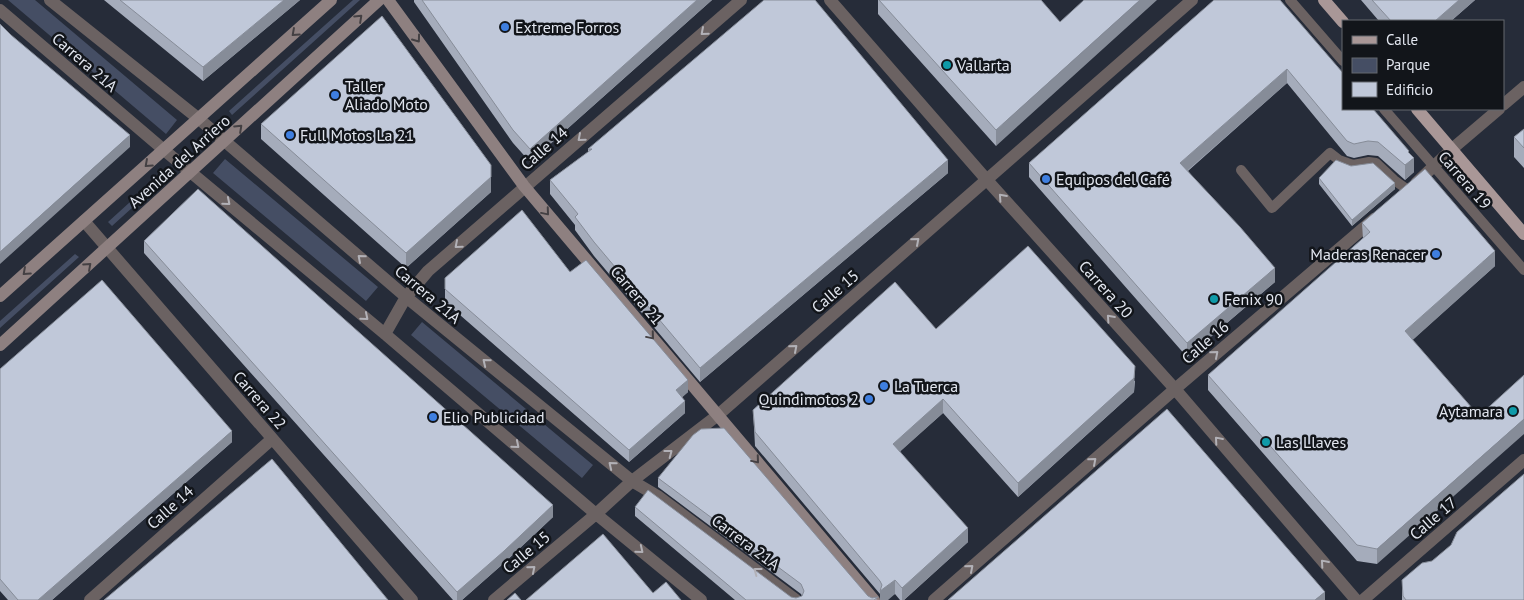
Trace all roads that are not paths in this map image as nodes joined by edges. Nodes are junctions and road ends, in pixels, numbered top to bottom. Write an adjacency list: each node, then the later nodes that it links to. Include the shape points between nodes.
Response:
1 (50, 0): 18 (street, Carrera 21A)
2 (331, 0): 18 (street, Avenida del Arriero, one-way to 18)
3 (379, 0): 19 (street, Avenida del Arriero, one-way to 3)
4 (388, 0): 26 (street, Carrera 21, one-way to 26)
5 (741, 0): 26 (street, Calle 14, one-way to 26)
6 (831, 0): 25 (street, Carrera 20)
7 (1192, 0): 25 (street, Calle 15)
8 (1290, 0): 12 (lane)
9 (1324, 0): 11 (main road)
10 (0, 10): 21 (street, Carrera 21A)
11 (1342, 21)
12 (1342, 60)
13 (1524, 87): 14 (street)
14 (1504, 104)
15 (1385, 110): 22 (lane, Carrera 19)
16 (1418, 110): 20 (main road)
17 (1498, 110): 20 (street)
18 (199, 119): 19 (street, Carrera 21A); 21 (street, Avenida del Arriero)
19 (225, 142): 24 (street, Avenida del Arriero); 34 (street, Carrera 21A, one-way to 19)
20 (1452, 149): 22 (street); 30 (main road)
21 (164, 150): 24 (street, Carrera 21A); 29 (street, Avenida del Arriero, one-way to 29)
22 (1434, 167): 27 (street); 32 (lane, Carrera 19)
23 (1241, 170): 27 (lane, via 1272,208 1330,153 1353,165 1376,164)
24 (189, 171): 31 (street, Avenida del Arriero); 35 (street, Carrera 21A, one-way to 35)
25 (986, 179): 37 (street, Carrera 20, one-way to 25); 38 (street, Calle 15, one-way to 25)
26 (524, 186): 34 (street, Calle 14, one-way to 34, via 428,271); 38 (street, Carrera 21, one-way to 38)
27 (1404, 193)
28 (1385, 209): 37 (street, Calle 16, one-way to 28)
29 (84, 221): 31 (street, Carrera 22); 33 (street, Avenida del Arriero, one-way to 33)
30 (1524, 234)
31 (107, 249): 36 (street, Avenida del Arriero, one-way to 31); 39 (street, Carrera 22)
32 (1524, 270)
33 (0, 296)
34 (406, 297): 35 (street, Calle 14); 41 (street, Carrera 21A, one-way to 34)
35 (385, 334): 42 (street, Carrera 21A, one-way to 42)
36 (0, 345)
37 (1174, 390): 49 (street, Calle 16, one-way to 37); 50 (street, Carrera 20, one-way to 37)
38 (718, 415): 41 (street, Calle 15, one-way to 38); 48 (street, Carrera 21, one-way to 48)
39 (272, 439): 43 (street, Calle 14); 44 (street, Carrera 22)
40 (1524, 460): 51 (street, Calle 17)
41 (632, 481): 42 (street, Calle 15); 47 (street, Carrera 21A, one-way to 41, via 660,497)
42 (596, 514): 45 (street, Calle 15, one-way to 42); 46 (street, Carrera 21A, one-way to 46)
43 (90, 600)
44 (412, 600)
45 (494, 600)
46 (702, 600)
47 (796, 600)
48 (874, 600)
49 (934, 600)
50 (1356, 600)
51 (1363, 600)

